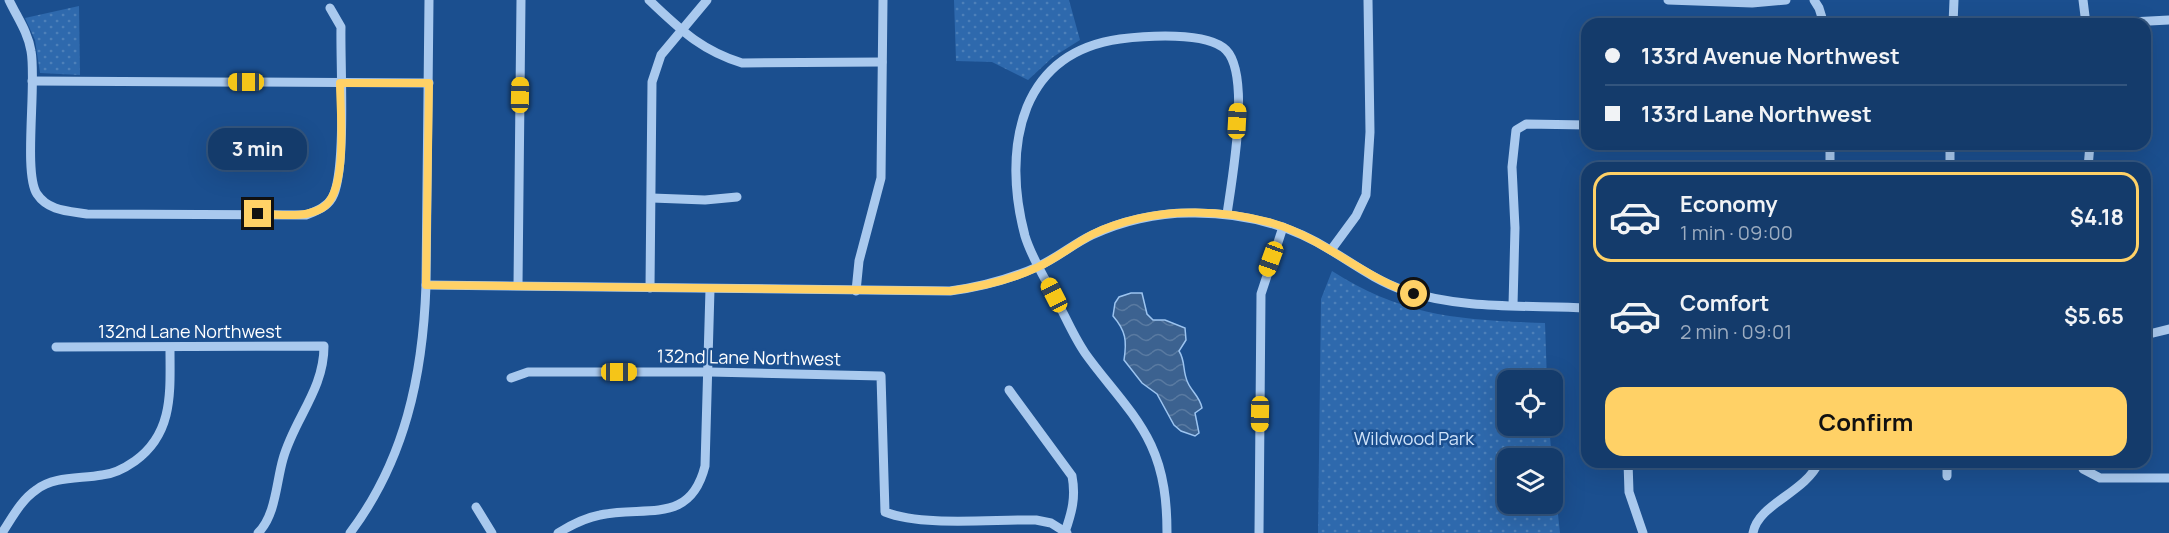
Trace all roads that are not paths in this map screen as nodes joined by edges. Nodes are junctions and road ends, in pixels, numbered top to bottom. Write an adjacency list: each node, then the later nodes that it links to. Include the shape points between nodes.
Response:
1 (9, 0): 21 (street, via 31,52)
2 (429, 0): 23 (street)
3 (521, 0): 32 (street)
4 (649, 0): 19 (street)
5 (707, 0): 19 (street)
6 (883, 0): 20 (street)
7 (1368, 0): 29 (street, via 1370,132 1366,195 1356,216)
8 (1668, 0): 9 (street)
9 (1786, 0)
10 (1814, 0): 14 (street)
11 (1954, 0): 15 (street)
12 (2083, 0): 16 (street)
13 (330, 8): 22 (street, via 341,27)
14 (1822, 18)
15 (1953, 18)
16 (2085, 18)
17 (2169, 20): 18 (street)
18 (2151, 21)
19 (682, 30): 20 (street, via 695,42 742,63); 26 (street, via 661,55 652,82)
20 (882, 62): 35 (street, via 881,178 859,261)
21 (32, 81): 22 (street); 22 (street, via 32,172 36,193 58,210 87,214 306,215 324,208 332,198 340,165)
22 (340, 83): 23 (street)
23 (429, 83): 31 (street)
24 (1581, 125): 36 (street, via 1526,124 1516,130 1512,167)
25 (737, 197): 26 (street)
26 (652, 198): 33 (street)
27 (1227, 214): 28 (street); 30 (street, via 1187,213 1131,221 1092,235); 30 (street, via 1236,138 1236,72 1227,50 1201,38 1134,37 1097,42 1055,67 1036,85 1020,128 1016,175 1026,237)
28 (1283, 227): 29 (street); 59 (street, via 1261,294)
29 (1330, 250): 36 (street, via 1384,282 1415,294 1465,304)
30 (1039, 266): 35 (street, via 993,283 950,291); 58 (street, via 1084,351 1150,442 1164,485)
31 (426, 285): 32 (street); 54 (street, via 425,328 412,402 393,457)
32 (518, 285): 33 (street)
33 (650, 288): 34 (street)
34 (710, 289): 35 (street); 42 (street)
35 (856, 291)
36 (1514, 305): 37 (street)
37 (1581, 308)
38 (2169, 329): 39 (street)
39 (2151, 334)
40 (56, 347): 41 (street, 132nd Lane Northwest)
41 (170, 349): 52 (street, 132nd Lane Northwest, via 324,346 320,378 283,458 272,510); 53 (street, via 169,409 147,453 125,469 64,479 41,487 18,508)
42 (710, 372): 43 (street, 132nd Lane Northwest, via 528,372); 56 (street, via 705,466 702,481 689,498 670,509 591,517); 57 (street, 132nd Lane Northwest, via 881,376 885,512 922,519 1036,520 1051,523)
43 (510, 378)
44 (1010, 390): 57 (street, via 1072,476 1074,502)
45 (1628, 468): 60 (street, via 1629,492)
46 (1815, 468): 61 (street, via 1802,486 1760,518)
47 (1947, 468): 49 (street)
48 (2083, 469): 50 (street, via 2100,478)
49 (1947, 477)
50 (2169, 478)
51 (476, 507): 55 (street)
52 (260, 532)
53 (2, 533)
54 (350, 533)
55 (492, 533)
56 (558, 533)
57 (1066, 533)
58 (1167, 533)
59 (1259, 533)
60 (1643, 533)
61 (1754, 533)

